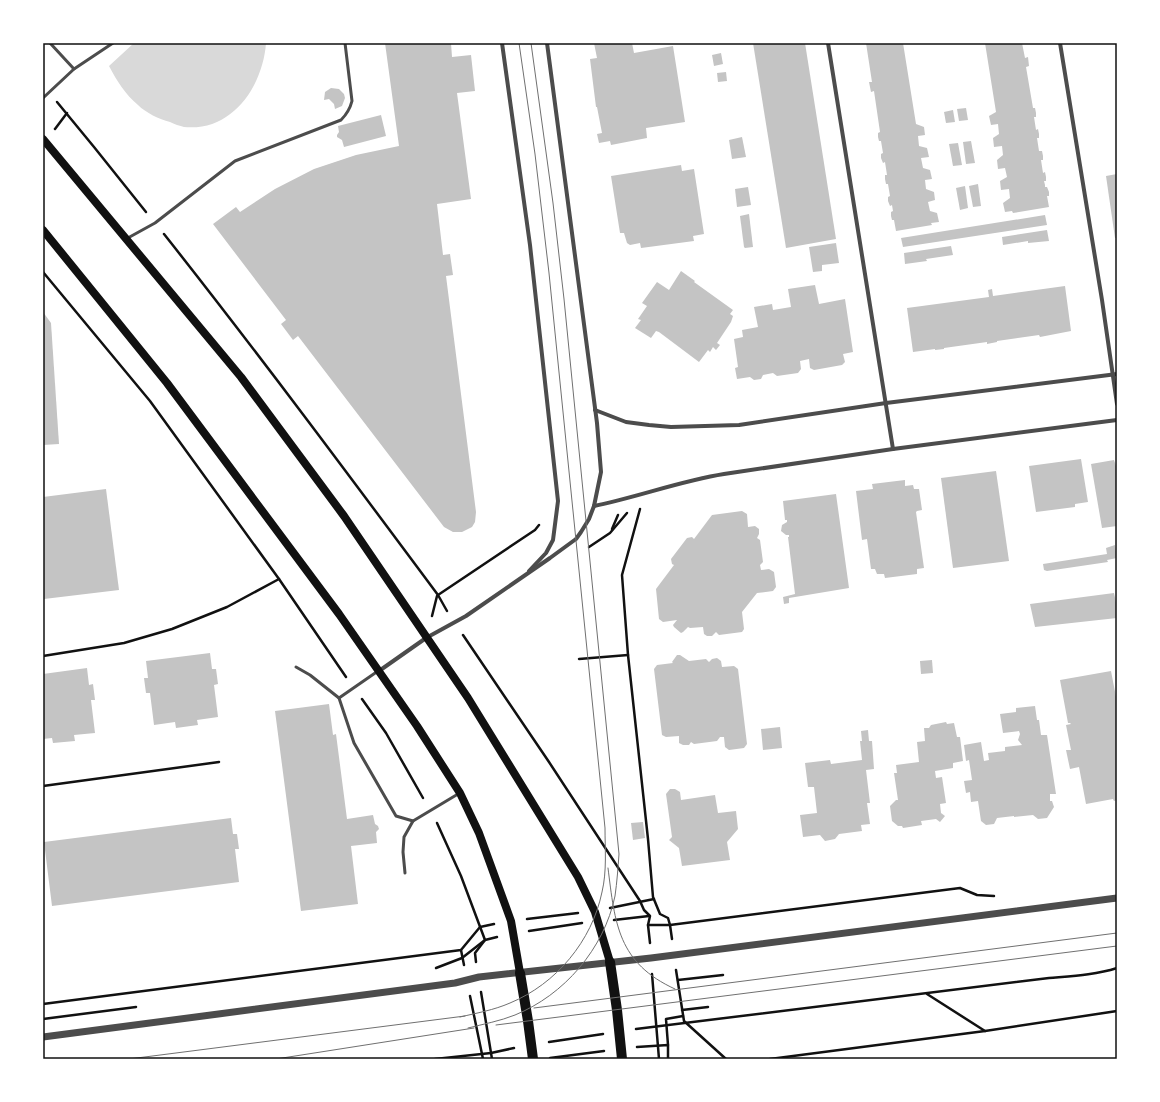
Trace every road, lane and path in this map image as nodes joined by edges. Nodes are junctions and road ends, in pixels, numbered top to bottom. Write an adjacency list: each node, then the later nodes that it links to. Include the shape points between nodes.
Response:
1 (50, 43): 8 (lane)
2 (113, 43): 8 (lane)
3 (345, 43): 12 (lane, via 352,101 347,114 336,122 235,161)
4 (502, 43): 25 (street, via 530,245 558,501 553,540 546,553)
5 (547, 43): 19 (street)
6 (828, 43): 17 (street)
7 (1060, 43): 16 (street)
8 (74, 69): 9 (lane)
9 (43, 98)
10 (67, 113): 12 (path)
11 (43, 139): 14 (main road)
12 (154, 223): 14 (lane); 27 (path, via 334,454)
13 (43, 230): 34 (main road, via 168,382)
14 (126, 239): 29 (main road, via 242,377 344,516)
15 (43, 272): 26 (path, via 150,401)
16 (1115, 375): 17 (street); 18 (street)
17 (886, 403): 19 (street, via 720,426 649,425 626,422); 21 (street)
18 (1117, 404)
19 (595, 410): 23 (street, via 601,472)
20 (1117, 420): 21 (street)
21 (893, 449): 22 (street, via 705,477)
22 (643, 495): 23 (street); 30 (path, via 622,574)
23 (594, 506): 25 (street, via 576,539)
24 (542, 522): 27 (path, via 535,530)
25 (523, 577): 28 (street)
26 (279, 579): 31 (path, via 227,607 172,629 124,643); 35 (path)
27 (438, 596): 28 (path)
28 (454, 623): 29 (street); 46 (path)
29 (426, 638): 34 (street); 47 (main road, via 468,698 578,877)
30 (628, 655): 32 (path); 45 (path)
31 (43, 656)
32 (579, 659)
33 (296, 667): 36 (lane)
34 (378, 671): 35 (lane); 39 (main road, via 418,726)
35 (354, 688): 36 (lane); 40 (path, via 386,733)
36 (338, 698): 41 (lane, via 354,743 396,816)
37 (219, 762): 38 (path)
38 (43, 786)
39 (460, 793): 40 (lane); 49 (main road, via 479,833)
40 (430, 811): 41 (lane); 53 (path, via 461,876)
41 (413, 822): 42 (lane, via 404,837)
42 (405, 873)
43 (995, 896): 52 (path, via 977,895 960,888)
44 (1117, 898): 57 (street)
45 (654, 899): 46 (path); 52 (path, via 660,914 668,918)
46 (640, 901): 47 (path)
47 (595, 912): 49 (path); 50 (main road)
48 (650, 916): 50 (path)
49 (511, 921): 53 (path); 54 (main road)
50 (598, 921): 54 (path); 57 (main road)
51 (648, 925): 52 (path)
52 (670, 925)
53 (480, 927): 55 (path)
54 (512, 933): 56 (path, via 484,940); 60 (main road)
55 (461, 950): 56 (path); 65 (path)
56 (462, 958): 58 (path); 62 (path)
57 (610, 962): 60 (street); 78 (main road)
58 (430, 968)
59 (1117, 968): 64 (path, via 1078,976)
60 (520, 973): 62 (street); 77 (main road)
61 (723, 975): 63 (path)
62 (467, 980): 74 (street); 76 (path)
63 (678, 980)
64 (926, 993): 71 (path); 73 (path)
65 (43, 1004)
66 (138, 1006): 70 (path)
67 (708, 1007): 68 (path)
68 (682, 1010)
69 (1117, 1011): 73 (path)
70 (43, 1019)
71 (686, 1023): 72 (path); 72 (path, via 683,1016 666,1019); 80 (path)
72 (667, 1026): 75 (path); 79 (path, via 657,1027)
73 (985, 1031): 81 (path)
74 (43, 1037)
75 (668, 1045)
76 (483, 1059)
77 (533, 1059)
78 (622, 1059)
79 (659, 1059)
80 (726, 1059)
81 (770, 1059)

